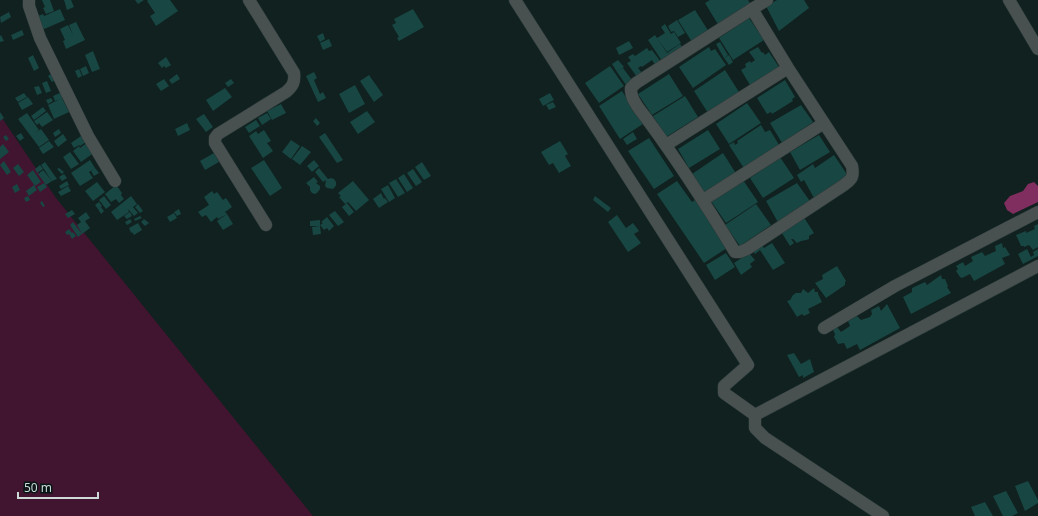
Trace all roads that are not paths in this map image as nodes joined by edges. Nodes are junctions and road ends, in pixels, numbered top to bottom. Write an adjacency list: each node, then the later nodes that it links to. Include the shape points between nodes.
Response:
1 (29, 0): 11 (street, via 40,38 88,136)
2 (249, 0): 14 (street, via 294,73 295,81 286,92 218,134 215,143)
3 (515, 0): 17 (street, via 748,365 724,386 724,393)
4 (767, 0): 6 (street)
5 (1009, 0): 7 (street)
6 (752, 9): 8 (street); 10 (street, via 631,88 630,93)
7 (1038, 49)
8 (788, 68): 9 (street); 10 (street)
9 (824, 123): 12 (street); 12 (street, via 852,166 854,174 850,180 746,249 735,252)
10 (666, 145): 12 (street)
11 (115, 181)
12 (703, 200)
13 (1038, 212): 16 (street, via 895,286)
14 (266, 225)
15 (1038, 266): 17 (street)
16 (824, 328)
17 (755, 414): 18 (street, via 755,428 765,438)
18 (883, 516)

